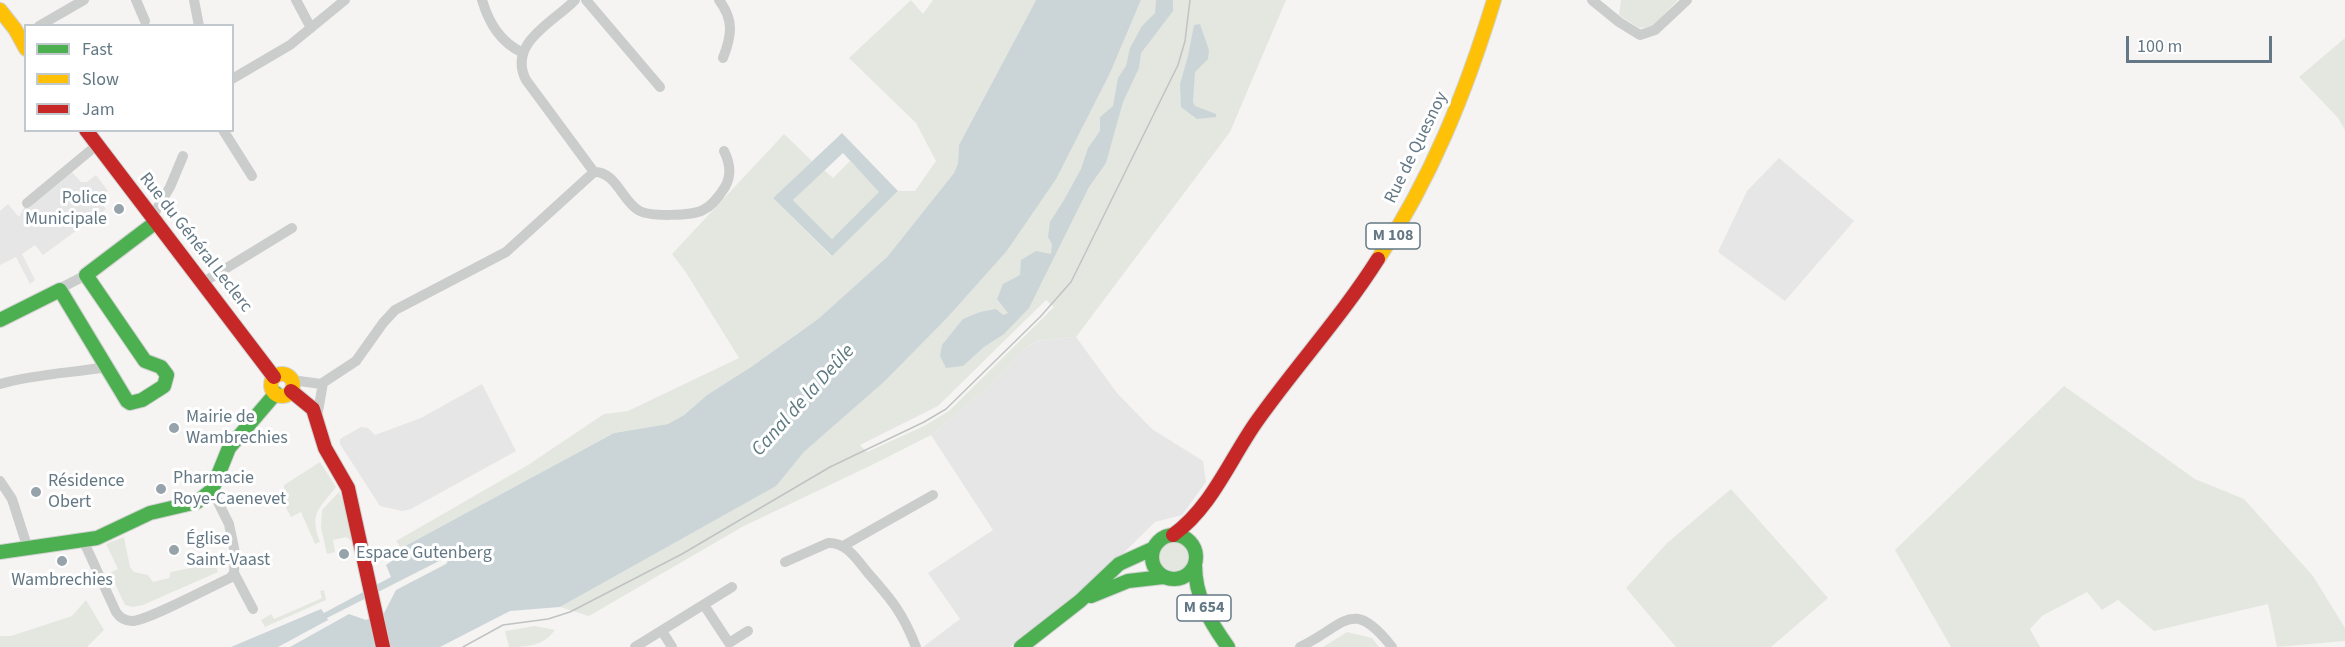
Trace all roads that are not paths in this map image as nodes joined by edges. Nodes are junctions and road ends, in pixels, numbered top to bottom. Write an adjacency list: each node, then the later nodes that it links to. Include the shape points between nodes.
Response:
1 (84, 0): 15 (street)
2 (136, 0): 14 (street)
3 (194, 0): 16 (street)
4 (296, 0): 17 (street)
5 (345, 0): 17 (street)
6 (482, 0): 19 (street, via 497,34)
7 (575, 0): 19 (street, via 531,38)
8 (586, 0): 22 (street)
9 (719, 0): 20 (street, via 730,22)
10 (1494, 0): 44 (street, Rue de Quesnoy / M 108, via 1461,102 1413,203 1371,271)
11 (1592, 0): 12 (street, via 1640,34 1655,30)
12 (1687, 0)
13 (0, 10): 18 (street)
14 (145, 21)
15 (42, 24)
16 (199, 24)
17 (311, 28): 21 (street, via 282,51)
18 (23, 41)
19 (523, 53): 28 (street, via 526,80)
20 (726, 58)
21 (234, 78)
22 (660, 87)
23 (87, 132): 25 (street, Rue du Général Leclerc)
24 (225, 132): 29 (street)
25 (97, 146): 30 (street); 31 (street, Rue du Général Leclerc)
26 (724, 151): 28 (street, via 730,169 726,185 704,210 691,213 640,212 605,174)
27 (183, 156): 31 (street)
28 (594, 172): 39 (street, via 506,252 395,310 356,361)
29 (252, 176)
30 (27, 203)
31 (154, 220): 33 (street); 34 (street, Rue du Général Leclerc)
32 (292, 228): 34 (street)
33 (86, 274): 35 (street); 37 (street, via 145,361 164,370 166,383 142,400 130,403)
34 (201, 283): 38 (street, Rue du Général Leclerc)
35 (59, 289): 36 (street); 37 (street)
36 (0, 320)
37 (107, 367): 40 (street, via 54,376 27,376)
38 (274, 377): 41 (street, via 283,374); 42 (street, via 271,385)
39 (323, 383): 41 (street); 43 (street)
40 (0, 384)
41 (291, 385): 42 (street, via 284,395); 43 (street)
42 (276, 393): 46 (street, via 224,457)
43 (317, 418): 66 (street, via 325,448 348,488)
44 (1241, 445): 48 (street, Rue de Quesnoy / M 108, via 1199,511); 53 (street, Rue de Quesnoy / M 108, via 1199,526)
45 (0, 481): 52 (street, via 12,499)
46 (212, 490): 49 (street, via 197,502 150,513 103,536); 57 (street, via 232,536 236,562)
47 (933, 495): 50 (street)
48 (1173, 535): 51 (street, via 1162,538); 53 (street, via 1186,538)
49 (83, 540): 52 (street); 57 (street, via 116,612 129,621 146,617)
50 (843, 546): 55 (street, via 828,543); 69 (street, via 891,598)
51 (1154, 548): 58 (street, via 1152,562 1156,571); 60 (street, via 1119,564)
52 (28, 549): 54 (street)
53 (1195, 549): 56 (street)
54 (0, 552)
55 (785, 562)
56 (1195, 565): 58 (street, via 1186,577); 72 (street, M 654, via 1199,597)
57 (232, 575): 62 (street)
58 (1167, 578): 60 (street, via 1128,581); 71 (street, M 654, via 1190,600)
59 (732, 586): 61 (street)
60 (1080, 601): 70 (street)
61 (704, 605): 63 (street); 64 (street, via 729,643)
62 (253, 609)
63 (662, 631): 67 (street); 68 (street)
64 (748, 631)
65 (1310, 644): 73 (street); 74 (street, via 1341,623 1358,618 1373,625)
66 (383, 647)
67 (635, 647)
68 (672, 647)
69 (916, 647)
70 (1021, 647)
71 (1217, 647)
72 (1228, 647)
73 (1300, 647)
74 (1392, 647)

